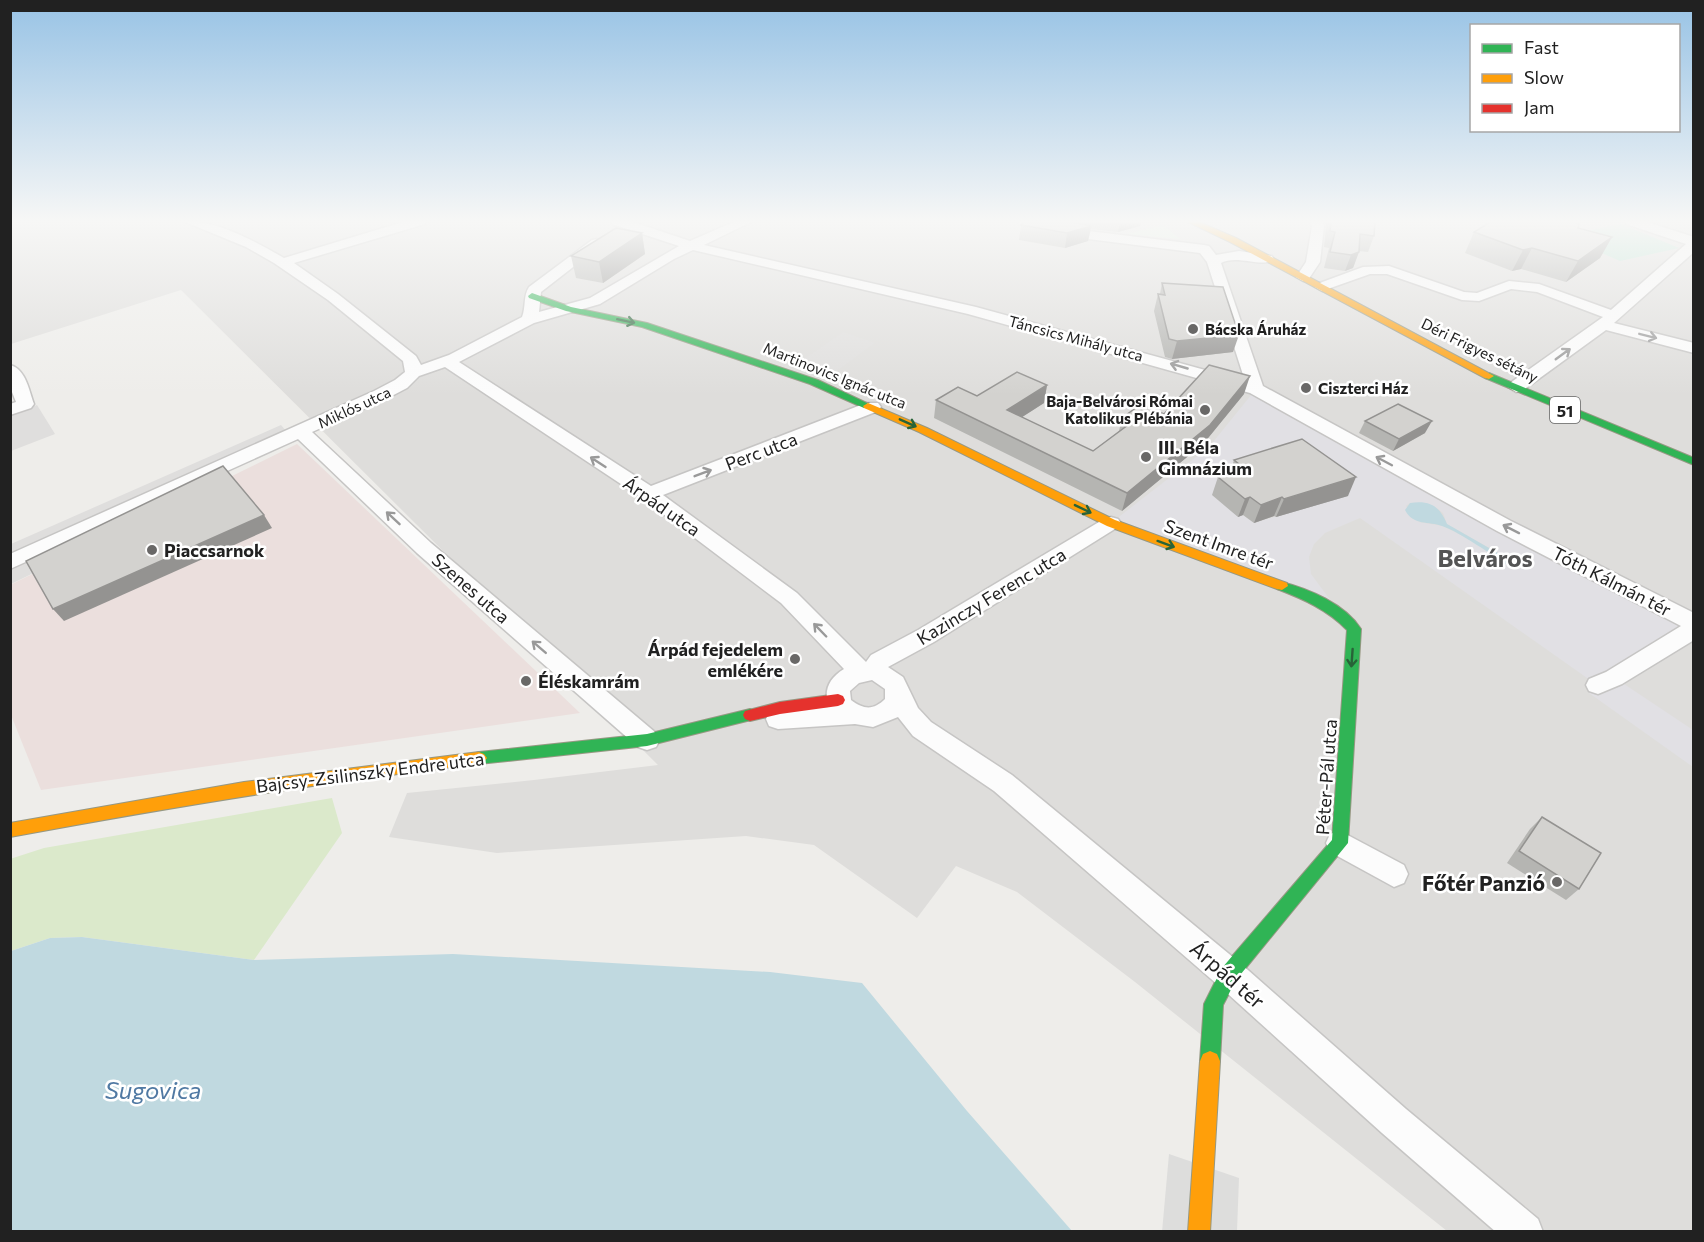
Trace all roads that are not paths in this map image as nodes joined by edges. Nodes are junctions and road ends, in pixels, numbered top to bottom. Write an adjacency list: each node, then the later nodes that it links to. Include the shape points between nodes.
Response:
1 (307, 279): 18 (street, via 410,359)
2 (547, 279): 11 (street)
3 (631, 279): 12 (street, Miklós utca, via 595,301)
4 (836, 279): 20 (street, Táncsics Mihály utca, one-way to 4, via 982,312)
5 (1220, 279): 20 (street)
6 (1307, 279): 10 (street, 51)
7 (1344, 279): 10 (street)
8 (1413, 279): 14 (street, via 1472,298 1509,285 1539,288)
9 (1654, 279): 14 (street)
10 (1322, 287): 19 (street, Déri Frigyes sétány / 51)
11 (532, 296): 12 (street, Martinovics Ignác utca); 13 (street, via 534,306)
12 (569, 309): 13 (street, Miklós utca); 22 (street, Martinovics Ignác utca, one-way to 22, via 644,325 730,352 814,381)
13 (529, 320): 16 (street, Miklós utca)
14 (1608, 321): 15 (street, one-way to 15); 19 (street, one-way to 14)
15 (1694, 348)
16 (446, 361): 18 (street, Miklós utca); 26 (street, Árpád utca, one-way to 16)
17 (10, 370): 21 (street, via 14,373)
18 (413, 373): 23 (street, Miklós utca, via 380,395)
19 (1516, 387): 24 (street, Déri Frigyes sétány / 51)
20 (1256, 388): 25 (street, Táncsics Mihály utca, one-way to 20)
21 (18, 407)
22 (872, 407): 26 (street, Perc utca, one-way to 22); 27 (street, Martinovics Ignác utca, one-way to 27)
23 (300, 431): 28 (street, Miklós utca); 39 (street, Szenes utca, one-way to 23, via 424,548)
24 (1694, 462)
25 (1435, 489): 30 (street, Tóth Kálmán tér, one-way to 25)
26 (649, 495): 32 (street, Árpád utca, one-way to 26, via 789,598)
27 (1111, 523): 29 (street, Szent Imre tér, one-way to 29); 32 (street, Kazinczy Ferenc utca)
28 (10, 562)
29 (1314, 598): 41 (street, Péter-Pál utca, one-way to 41, via 1340,613 1354,629)
30 (1694, 623)
31 (1694, 629): 33 (street, Tóth Kálmán tér)
32 (867, 671): 34 (street, Árpád tér, via 893,681); 35 (street, via 850,675 842,682 838,691)
33 (1598, 686)
34 (899, 698): 36 (street, via 890,712); 38 (street, Árpád tér)
35 (846, 708): 36 (street, Árpád tér, via 873,718); 37 (street, Bajcsy-Zsilinszky Endre utca, via 783,720)
36 (882, 716): 38 (street, Árpád tér)
37 (731, 719): 39 (street, Bajcsy-Zsilinszky Endre utca)
38 (922, 729): 43 (street, Árpád tér, via 1003,783)
39 (647, 740): 40 (street, Bajcsy-Zsilinszky Endre utca, via 363,770)
40 (10, 830)
41 (1340, 843): 42 (street); 43 (street, Péter-Pál utca)
42 (1394, 874)
43 (1229, 974): 44 (street, Péter-Pál utca, via 1214,1004); 45 (street, Árpád tér)
44 (1199, 1232)
45 (1525, 1232)

